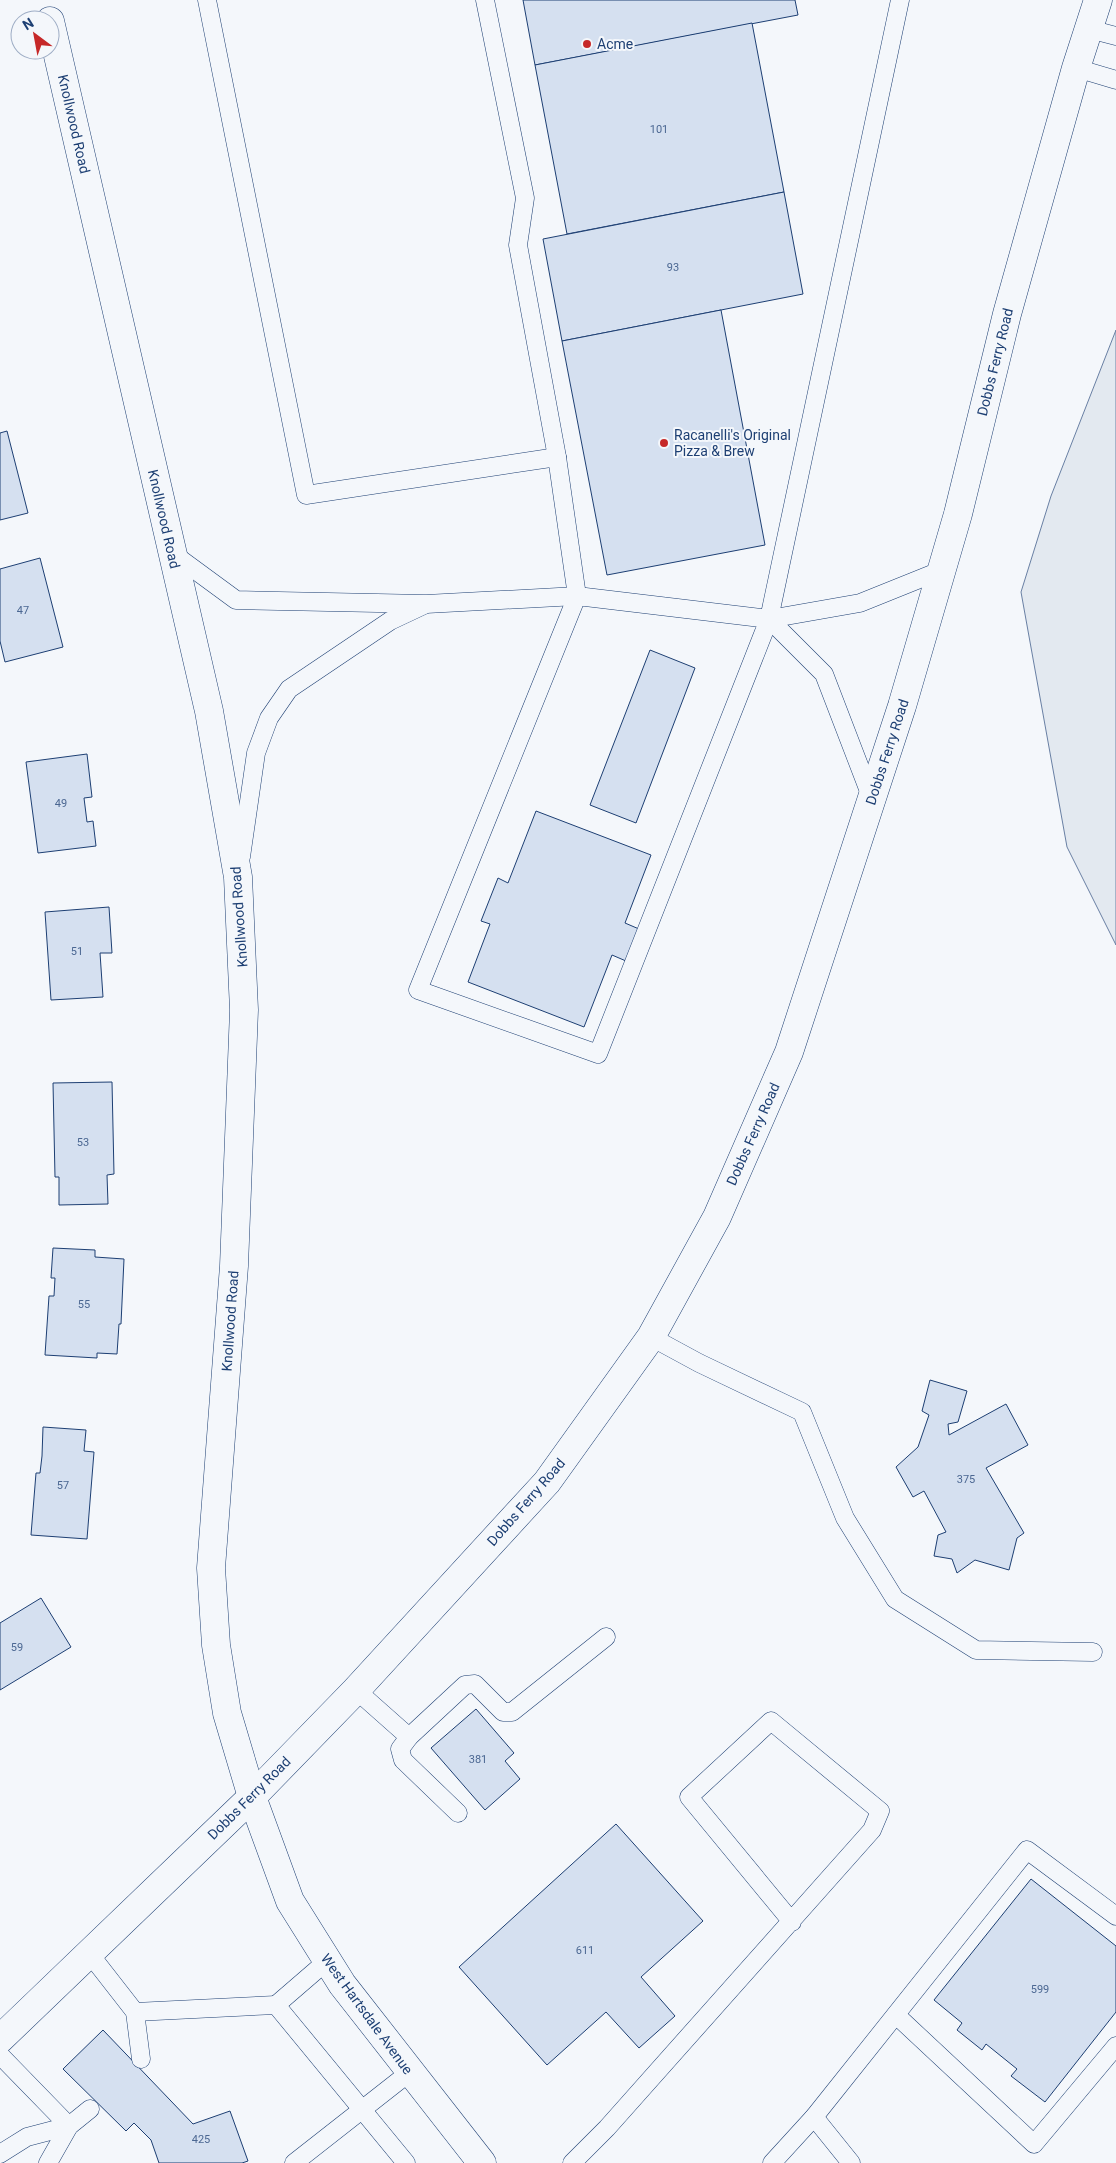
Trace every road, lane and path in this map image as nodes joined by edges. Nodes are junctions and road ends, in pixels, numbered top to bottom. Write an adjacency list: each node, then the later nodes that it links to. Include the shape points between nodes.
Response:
1 (207, 0): 10 (lane, via 306,495)
2 (485, 0): 10 (lane, via 525,198 518,245)
3 (900, 0): 15 (lane)
4 (1098, 0): 5 (main road, Dobbs Ferry Road)
5 (1089, 29): 6 (lane); 8 (main road, Dobbs Ferry Road)
6 (1116, 36)
7 (59, 60): 11 (main road, Knollwood Road)
8 (1076, 68): 9 (lane); 12 (main road, Dobbs Ferry Road, via 1007,314)
9 (1116, 80)
10 (557, 457): 13 (lane)
11 (172, 553): 14 (lane, via 236,600); 17 (main road, Knollwood Road, via 208,711)
12 (942, 570): 15 (lane, via 860,603); 16 (main road, Dobbs Ferry Road)
13 (577, 596): 14 (lane); 15 (lane); 15 (lane, via 418,990 598,1054)
14 (426, 604): 17 (lane, via 390,621 288,689 269,718 256,753)
15 (769, 619): 16 (lane, via 824,674)
16 (872, 799): 18 (main road, Dobbs Ferry Road, via 789,1052 717,1217)
17 (238, 877): 23 (main road, Knollwood Road, via 244,1010 234,1266 211,1568 216,1645 227,1714)
18 (651, 1337): 20 (lane, via 802,1412 845,1518 895,1599 976,1650); 21 (main road, Dobbs Ferry Road, via 547,1482)
19 (606, 1636): 22 (lane, via 512,1712 503,1712 475,1684 465,1685)
20 (1093, 1652)
21 (356, 1690): 22 (lane); 23 (main road, Dobbs Ferry Road)
22 (409, 1737): 24 (lane, via 400,1749 402,1760)
23 (252, 1797): 27 (main road, Dobbs Ferry Road); 28 (main road, West Hartsdale Avenue, via 290,1901)
24 (458, 1813)
25 (1116, 1916): 31 (lane, via 1027,1850)
26 (792, 1922): 26 (lane, via 689,1797 771,1721 880,1811 872,1830); 46 (lane)
27 (89, 1954): 30 (lane); 32 (main road, Dobbs Ferry Road)
28 (327, 1961): 29 (lane); 36 (main road, West Hartsdale Avenue)
29 (276, 2005): 30 (lane); 38 (lane)
30 (135, 2012): 35 (lane)
31 (896, 2015): 33 (lane, via 1034,2144); 39 (lane)
32 (0, 2039)
33 (1116, 2046)
34 (0, 2055): 40 (lane)
35 (141, 2059)
36 (410, 2072): 38 (lane); 45 (main road, West Hartsdale Avenue)
37 (90, 2109): 40 (lane)
38 (362, 2109): 43 (lane); 44 (lane)
39 (814, 2117): 47 (lane); 48 (lane)
40 (69, 2126): 41 (lane, via 27,2136); 42 (lane)
41 (0, 2154)
42 (48, 2163)
43 (294, 2163)
44 (406, 2163)
45 (482, 2163)
46 (572, 2163)
47 (772, 2163)
48 (851, 2163)

